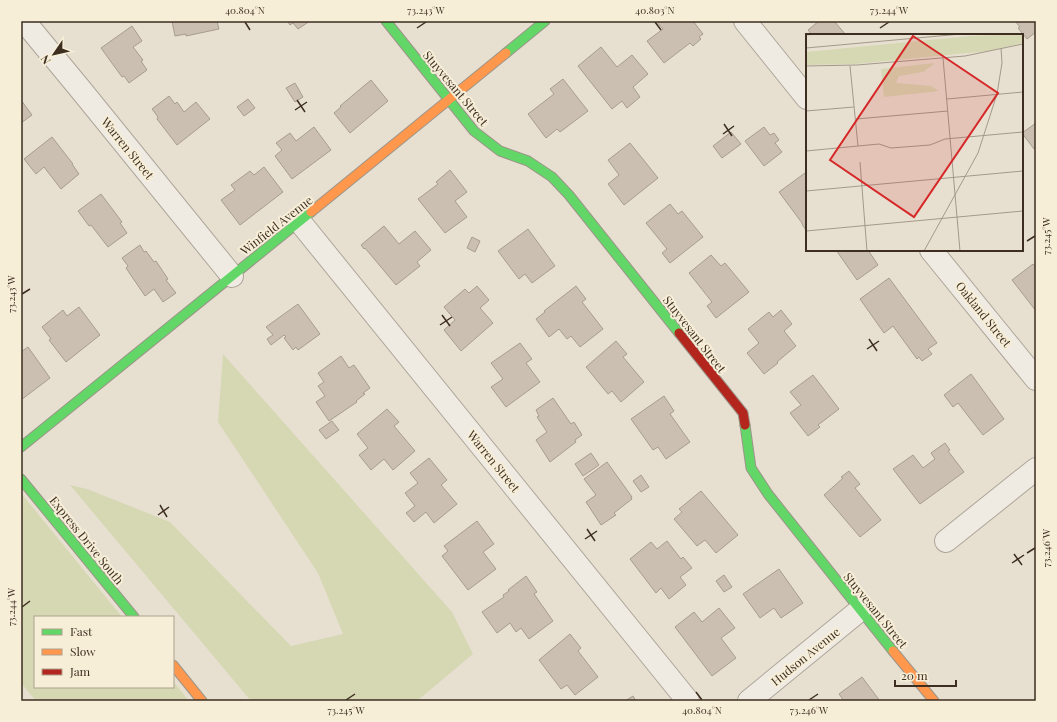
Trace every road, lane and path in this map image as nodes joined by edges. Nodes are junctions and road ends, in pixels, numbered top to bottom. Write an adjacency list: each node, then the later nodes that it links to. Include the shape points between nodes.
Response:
1 (24, 21): 9 (street, Warren Street)
2 (386, 21): 6 (street, Stuyvesant Street)
3 (545, 21): 6 (street, Winfield Avenue)
4 (745, 21): 5 (street)
5 (806, 97)
6 (449, 101): 7 (street, Winfield Avenue); 15 (street, Stuyvesant Street, via 474,131 500,151 528,161 552,177 569,195 743,413 752,468 768,494)
7 (300, 222): 9 (street, Winfield Avenue); 19 (street, Warren Street)
8 (932, 251): 10 (street, Oakland Street)
9 (232, 276): 11 (street, Winfield Avenue)
10 (1036, 379)
11 (21, 447)
12 (1036, 469): 14 (street)
13 (21, 479): 16 (street, Express Drive South)
14 (946, 541)
15 (860, 610): 20 (street, Hudson Avenue); 21 (street, Stuyvesant Street)
16 (133, 616)
17 (174, 666): 18 (street)
18 (202, 701)
19 (688, 701)
20 (749, 701)
21 (934, 701)

